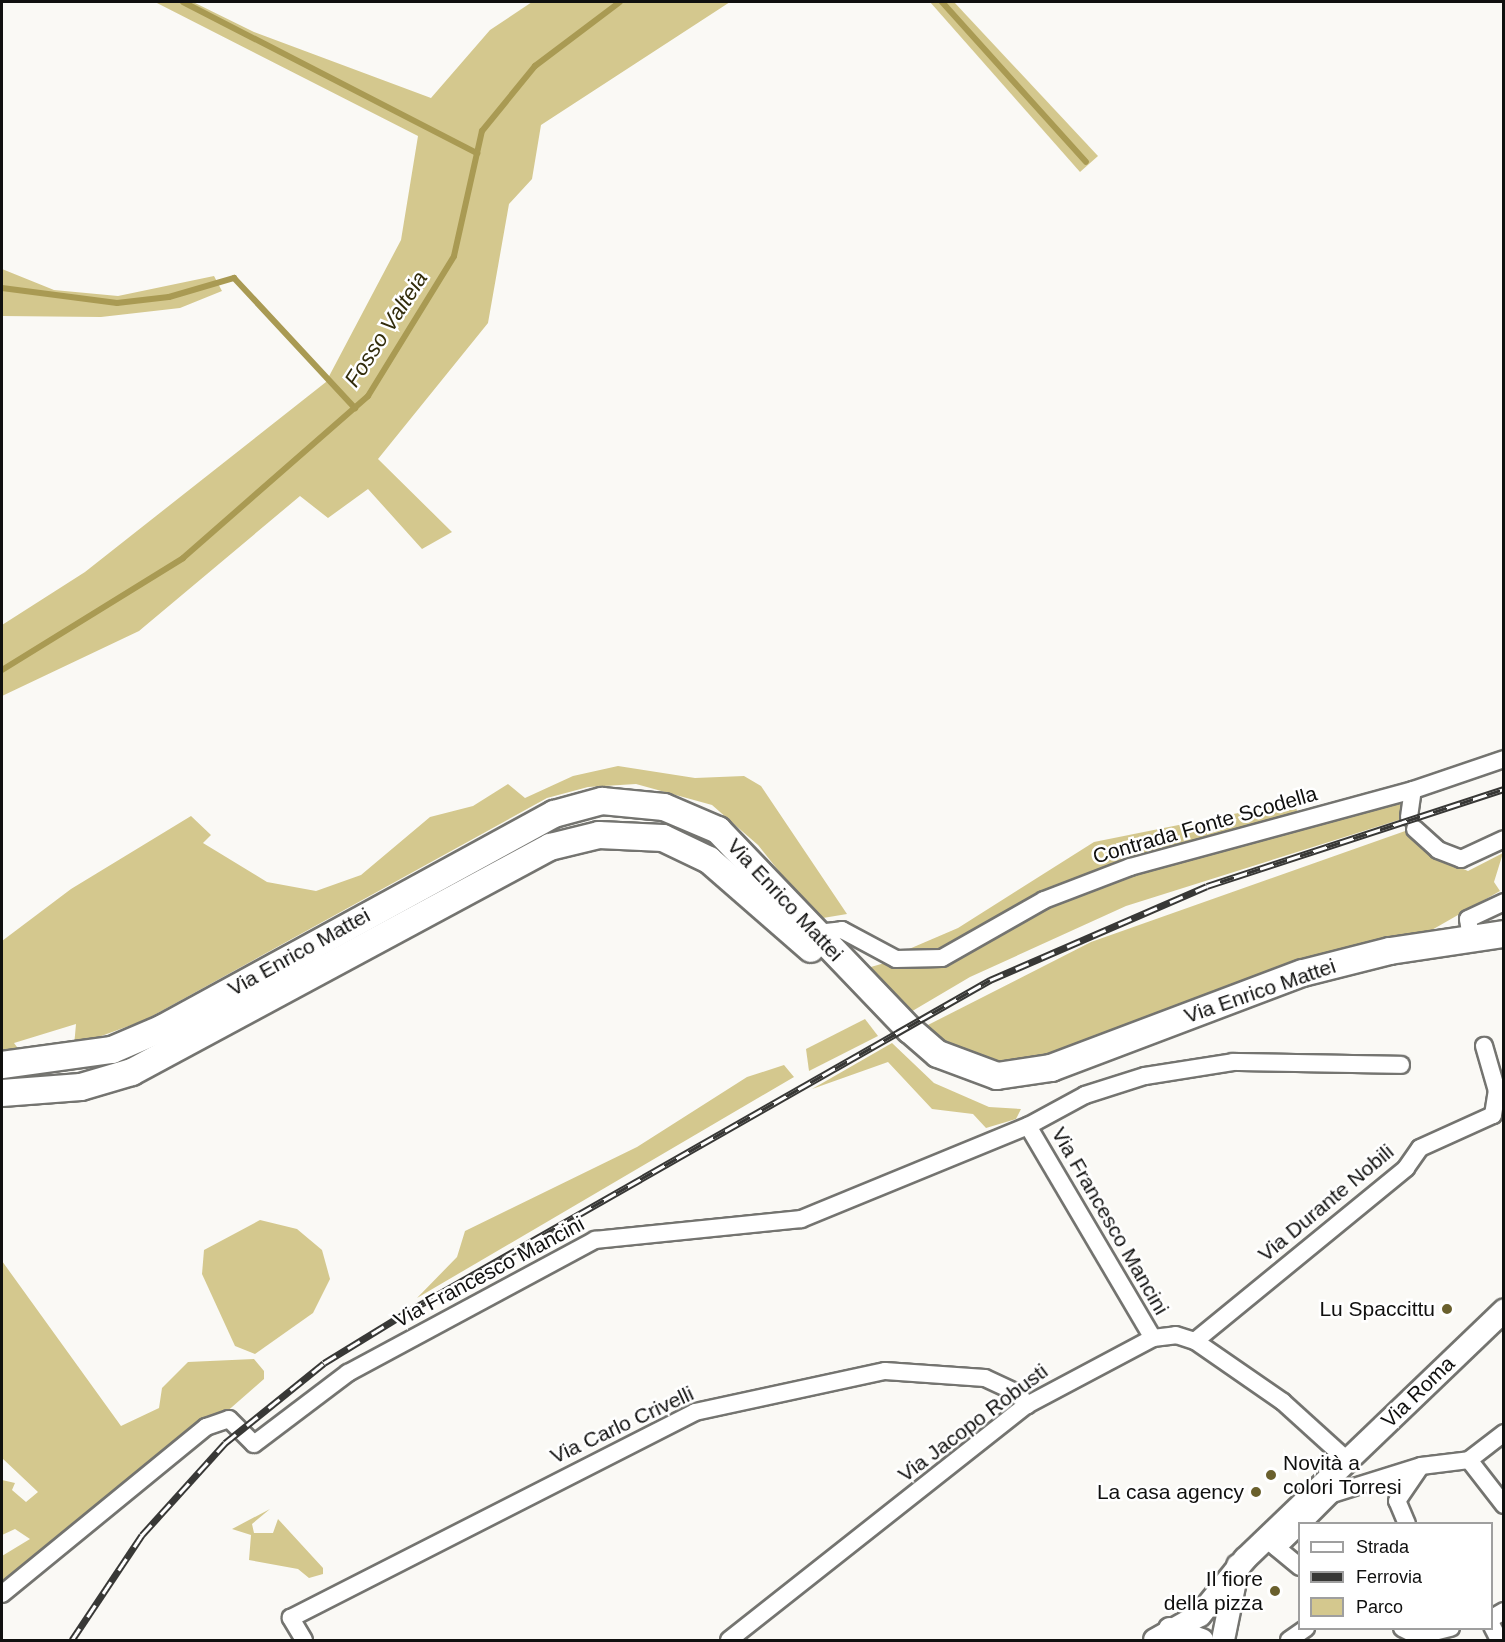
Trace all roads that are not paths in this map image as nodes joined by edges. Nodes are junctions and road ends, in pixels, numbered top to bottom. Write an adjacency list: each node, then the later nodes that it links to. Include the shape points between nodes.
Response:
1 (1503, 759): 2 (street, Contrada Fonte Scodella)
2 (1413, 790): 3 (street, via 1412,823 1438,850 1461,859); 5 (street, Contrada Fonte Scodella, via 1130,867 1044,900 942,958 896,959 842,930)
3 (1503, 839)
4 (1503, 902): 7 (street, via 1468,919)
5 (818, 933): 7 (main road, Via Enrico Mattei, via 938,1054 997,1076 1051,1068 1303,973); 10 (main road, Via Enrico Mattei, via 718,830 664,807 602,801 554,814 163,1028 112,1050)
6 (1503, 934): 7 (main road, Via Enrico Mattei)
7 (1471, 938)
8 (1503, 949): 12 (main road, Via Enrico Mattei, via 1373,967 1311,983 1036,1086 996,1089 949,1074 931,1060 709,860 663,838 599,835 550,847 132,1072 81,1087)
9 (1484, 1046): 16 (street, Via Durante Nobili, via 1497,1091 1493,1115 1420,1148 1406,1168)
10 (2, 1065)
11 (1401, 1065): 13 (street, Via Francesco Mancini, via 1233,1062 1146,1076 1085,1095)
12 (2, 1093)
13 (1028, 1126): 15 (street, Via Francesco Mancini); 29 (street, Via Francesco Mancini, via 801,1219 595,1240 348,1373 254,1444 229,1419 206,1427)
14 (1503, 1311): 19 (main road, Via Roma)
15 (1153, 1338): 16 (street, Via Jacopo Robusti, via 1176,1335); 17 (street, Via Jacopo Robusti)
16 (1195, 1341): 19 (street, Via Jacopo Robusti, via 1283,1402)
17 (1027, 1406): 36 (street, Via Carlo Crivelli, via 1017,1393 985,1378 885,1371 695,1412 291,1618); 37 (street, Via Jacopo Robusti)
18 (1503, 1433): 20 (street)
19 (1347, 1460): 26 (main road, Via Roma)
20 (1469, 1460): 21 (street); 22 (street)
21 (1421, 1466): 23 (street, via 1332,1494); 24 (street, via 1397,1501)
22 (1503, 1505)
23 (1303, 1522)
24 (1406, 1522)
25 (1298, 1526): 26 (street)
26 (1272, 1544): 27 (main road, Via Roma); 28 (street)
27 (1238, 1566): 30 (main road, Via Roma); 40 (main road)
28 (1298, 1566)
29 (2, 1594)
30 (1204, 1606): 34 (main road, Via Roma); 39 (main road)
31 (1305, 1630): 41 (street)
32 (1404, 1630): 35 (street)
33 (1447, 1630): 35 (street)
34 (1162, 1635): 38 (main road)
35 (1418, 1638)
36 (304, 1641)
37 (729, 1641)
38 (1202, 1641)
39 (1208, 1641)
40 (1223, 1641)
41 (1290, 1641)

